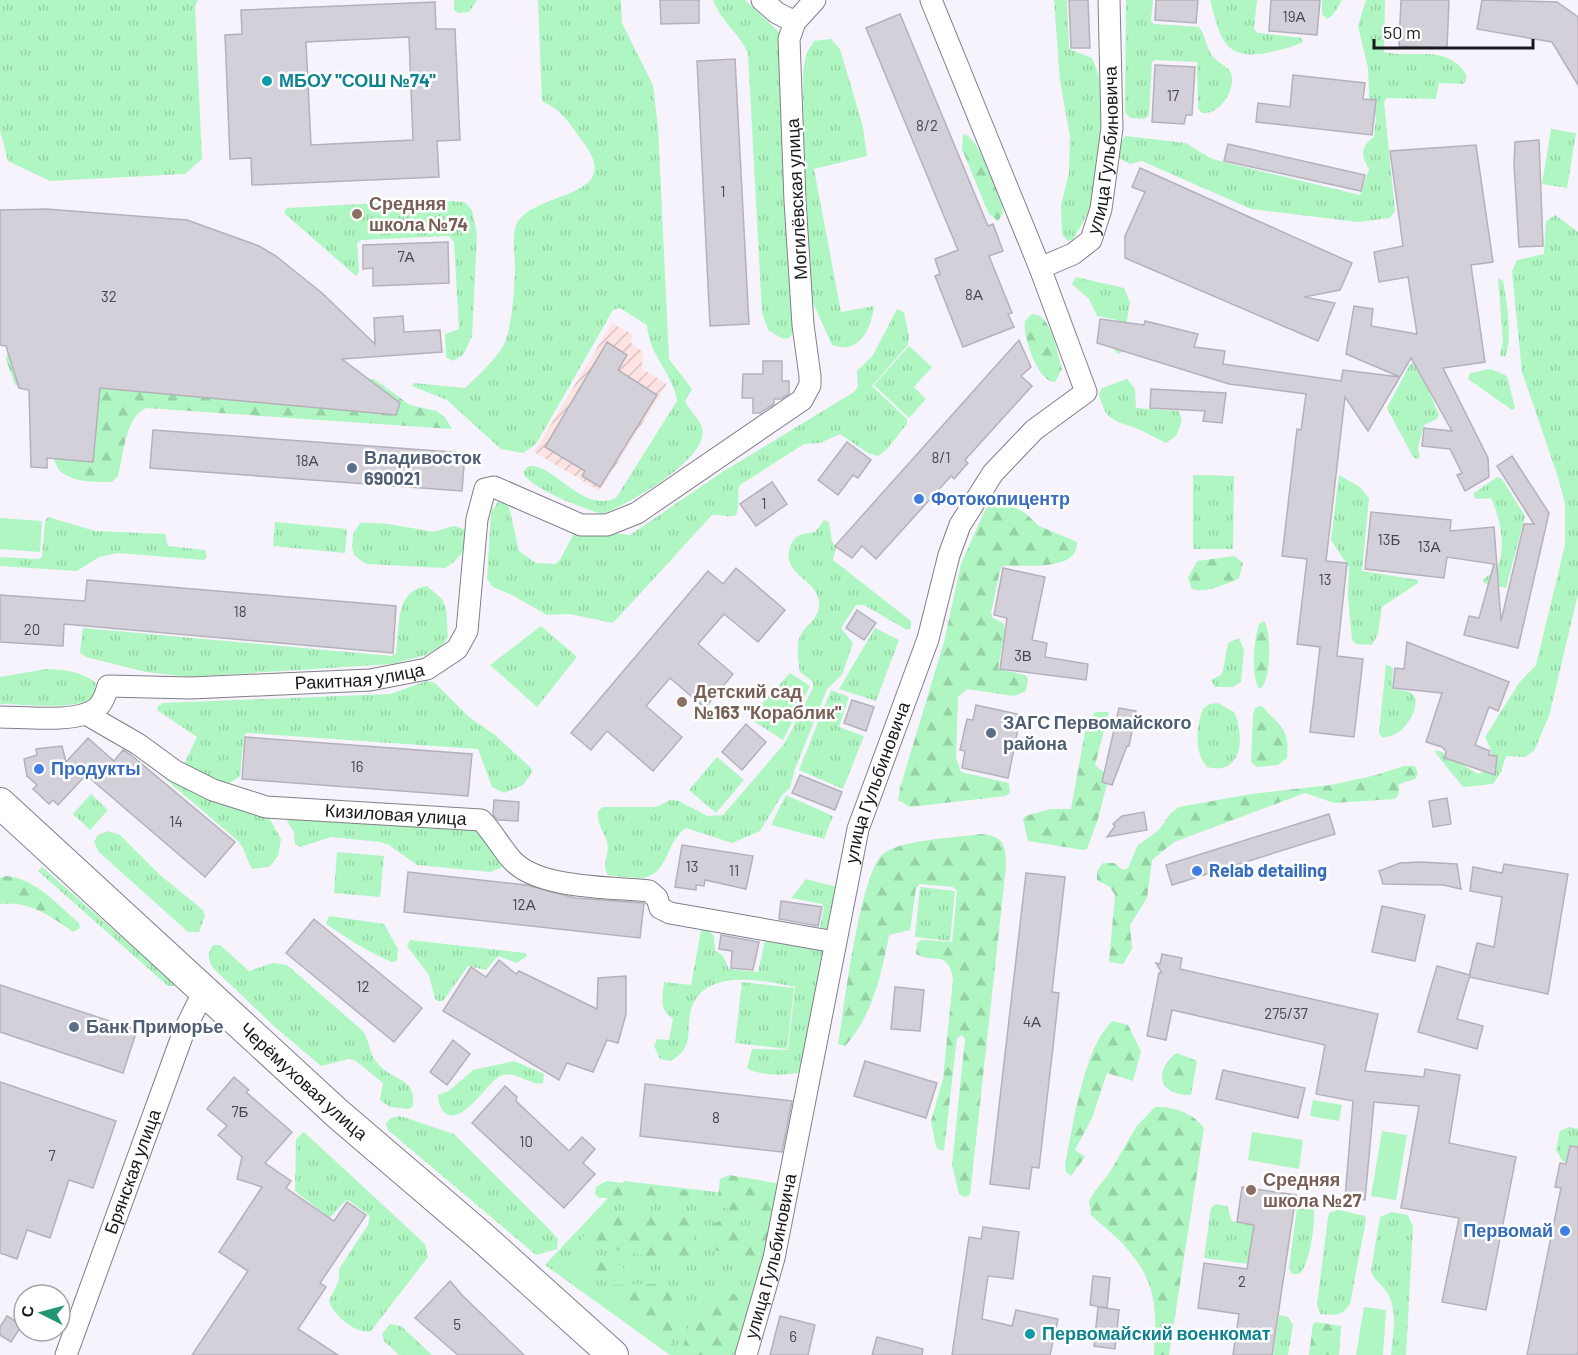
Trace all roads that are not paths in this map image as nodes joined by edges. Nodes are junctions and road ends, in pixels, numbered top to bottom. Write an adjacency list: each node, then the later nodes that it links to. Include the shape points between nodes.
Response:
1 (762, 0): 5 (street)
2 (815, 0): 5 (street)
3 (931, 0): 6 (street, улица Гульбиновича)
4 (1108, 0): 6 (street, улица Гульбиновича, via 1112,128 1101,209 1091,240 1073,254)
5 (795, 22): 7 (street, Могилёвская улица, via 789,39 795,201 810,385)
6 (1040, 268): 11 (street, улица Гульбиновича, via 1086,392 1055,412 1012,450 960,525 928,639 858,829)
7 (799, 403): 8 (street, Ракитная улица, via 637,513 607,525 581,525 494,487 485,489 477,519 467,631 457,649 428,669 370,680 191,688 108,686 104,700)
8 (86, 714): 9 (street); 11 (street, Кизиловая улица, via 175,771 213,790 266,807 481,820 511,860 543,879 649,891 660,908 670,913)
9 (0, 717)
10 (6, 821): 12 (main road, Черёмуховая улица)
11 (835, 942): 15 (street, улица Гульбиновича, via 774,1258)
12 (204, 991): 13 (street, Брянская улица, via 176,1052); 14 (main road, Черёмуховая улица)
13 (66, 1355)
14 (613, 1355)
15 (746, 1355)

